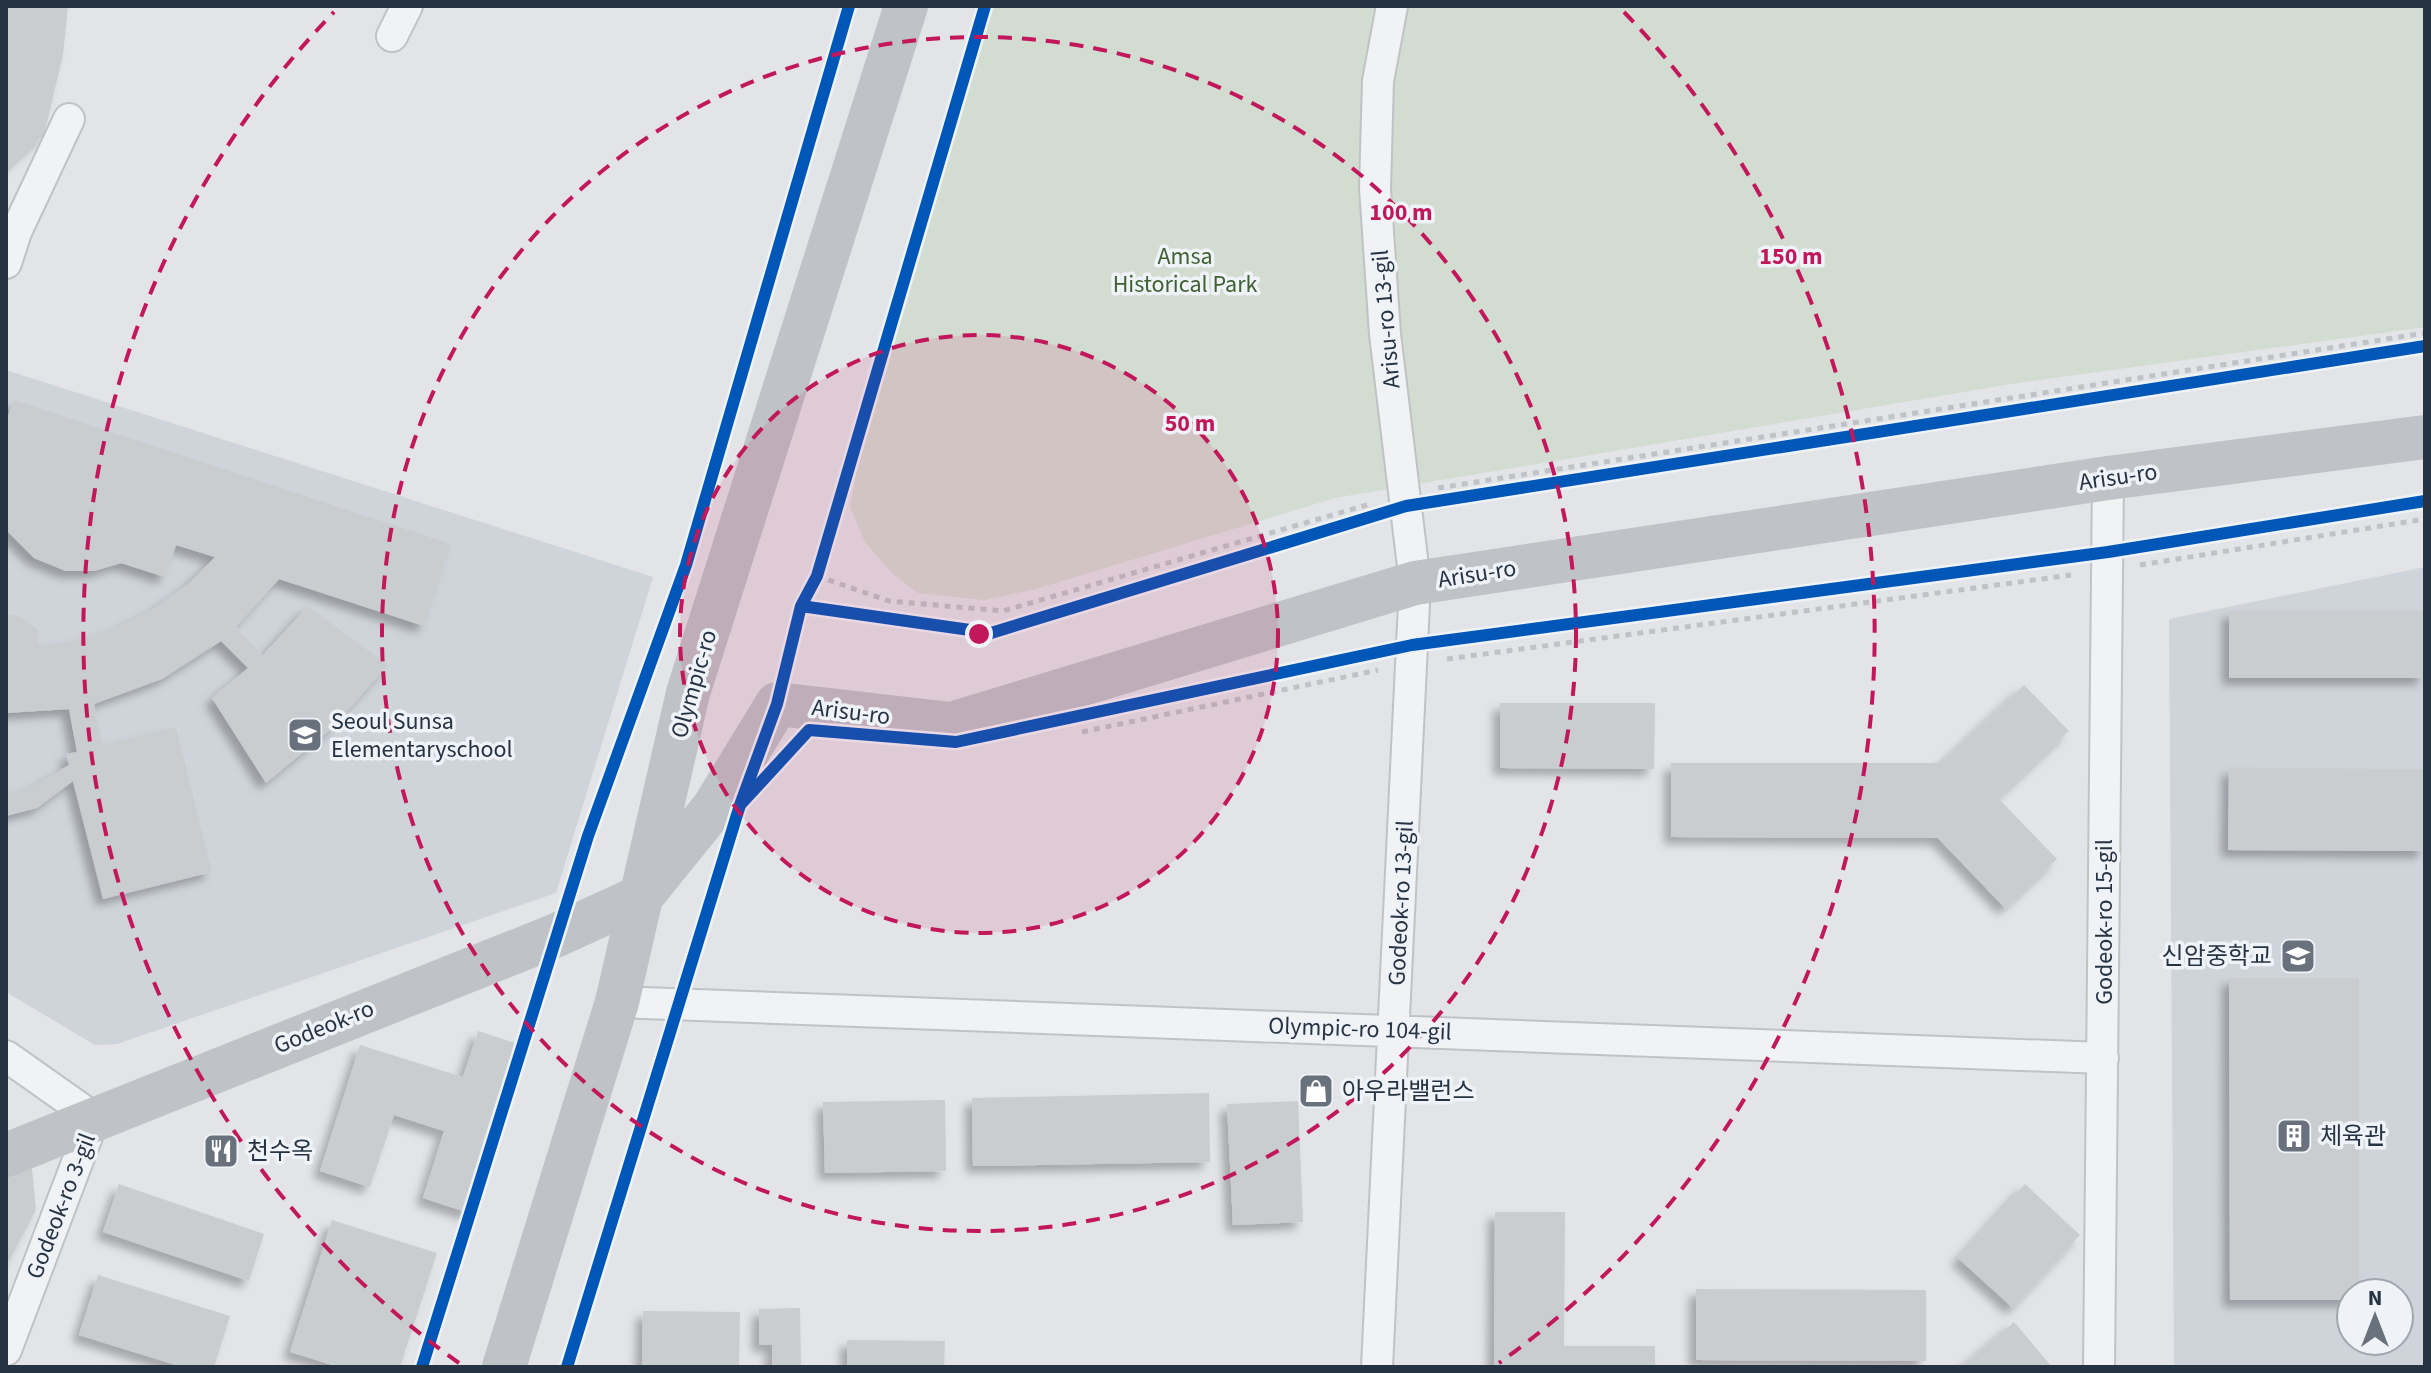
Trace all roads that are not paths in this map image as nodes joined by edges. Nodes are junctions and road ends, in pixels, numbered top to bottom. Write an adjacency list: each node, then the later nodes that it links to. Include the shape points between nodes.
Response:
1 (407, 6): 4 (street)
2 (906, 6): 10 (street, Olympic-ro, via 688,693)
3 (1392, 6): 9 (street, Arisu-ro 13-gil, via 1378,81 1375,188 1385,334)
4 (392, 36)
5 (69, 119): 6 (street)
6 (6, 263)
7 (2425, 437): 8 (street, Arisu-ro)
8 (2108, 478): 9 (street, Arisu-ro); 14 (street, Godeok-ro 15-gil)
9 (1415, 583): 10 (street, Arisu-ro, via 951,724 777,704 714,807); 12 (street, Godeok-ro 13-gil)
10 (642, 896): 11 (street, Olympic-ro); 15 (street, Godeok-ro, via 557,935)
11 (617, 1002): 12 (street, Olympic-ro 104-gil); 18 (street, Olympic-ro)
12 (1395, 1031): 14 (street, Olympic-ro 104-gil); 19 (street, Godeok-ro 13-gil)
13 (6, 1056): 15 (street, Godeok-ro 3-gil)
14 (2103, 1058): 20 (street, Godeok-ro 15-gil)
15 (94, 1118): 16 (street, Godeok-ro); 17 (street, Godeok-ro 3-gil)
16 (6, 1155)
17 (6, 1350)
18 (504, 1367)
19 (1377, 1367)
20 (2099, 1367)

